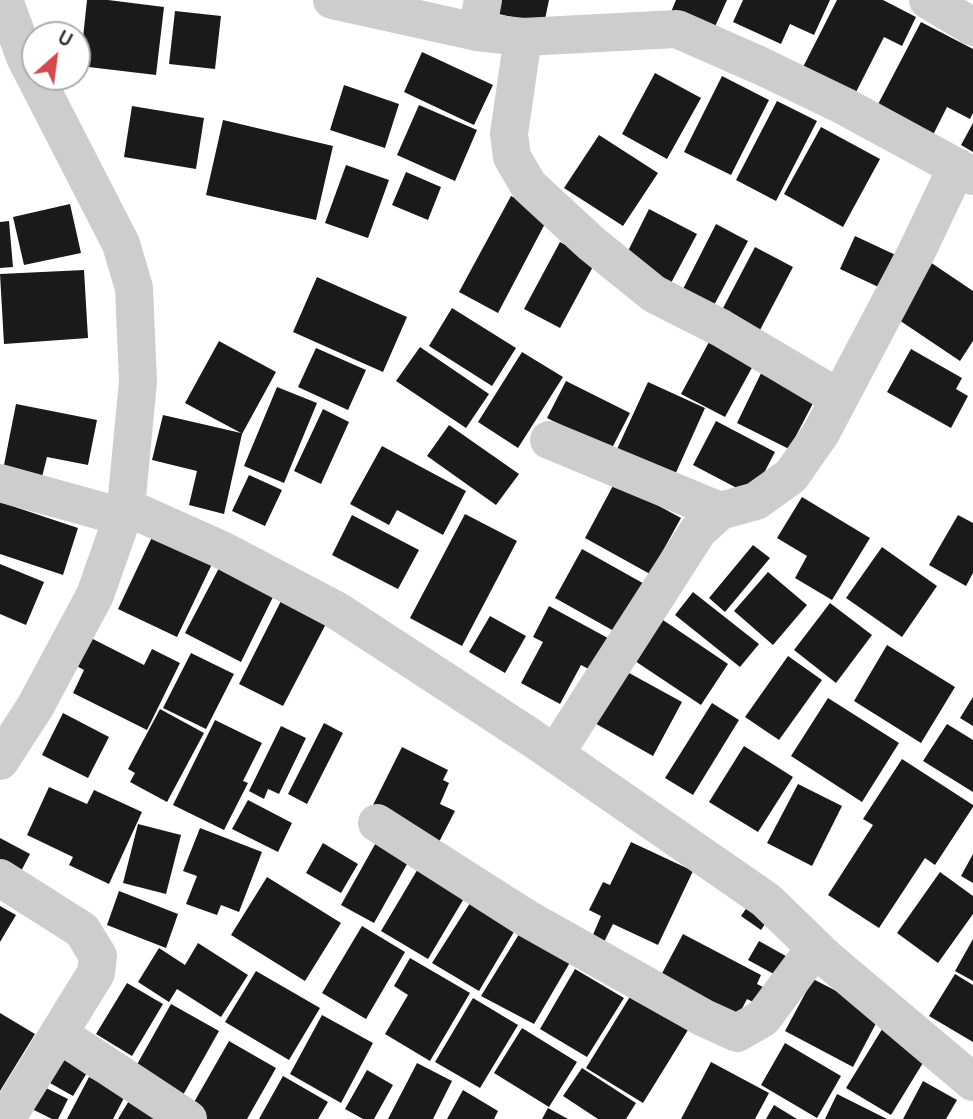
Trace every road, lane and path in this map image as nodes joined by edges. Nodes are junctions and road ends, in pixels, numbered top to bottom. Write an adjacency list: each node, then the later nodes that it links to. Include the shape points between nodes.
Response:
1 (4, 0): 12 (street, via 25,57 121,244 134,288 138,382)
2 (331, 0): 4 (street)
3 (928, 0): 5 (street)
4 (480, 16): 6 (street)
5 (973, 27)
6 (523, 37): 7 (street, via 677,29 761,65); 8 (street, via 509,134 512,157 529,186 654,295)
7 (965, 171): 8 (street)
8 (839, 397): 11 (street, via 821,433 791,475 756,501)
9 (549, 440): 11 (street)
10 (0, 483): 12 (street)
11 (720, 511): 13 (street, via 698,531)
12 (124, 512): 13 (street, via 222,550 336,610); 14 (street, via 95,594 35,707)
13 (555, 754): 17 (street, via 757,893)
14 (0, 761)
15 (377, 823): 17 (street, via 526,918 737,1033 762,1018)
16 (0, 878): 18 (street, via 82,930 98,956 96,973)
17 (815, 948): 19 (street)
18 (59, 1034): 20 (street); 21 (street)
19 (973, 1082)
20 (6, 1119)
21 (188, 1119)

